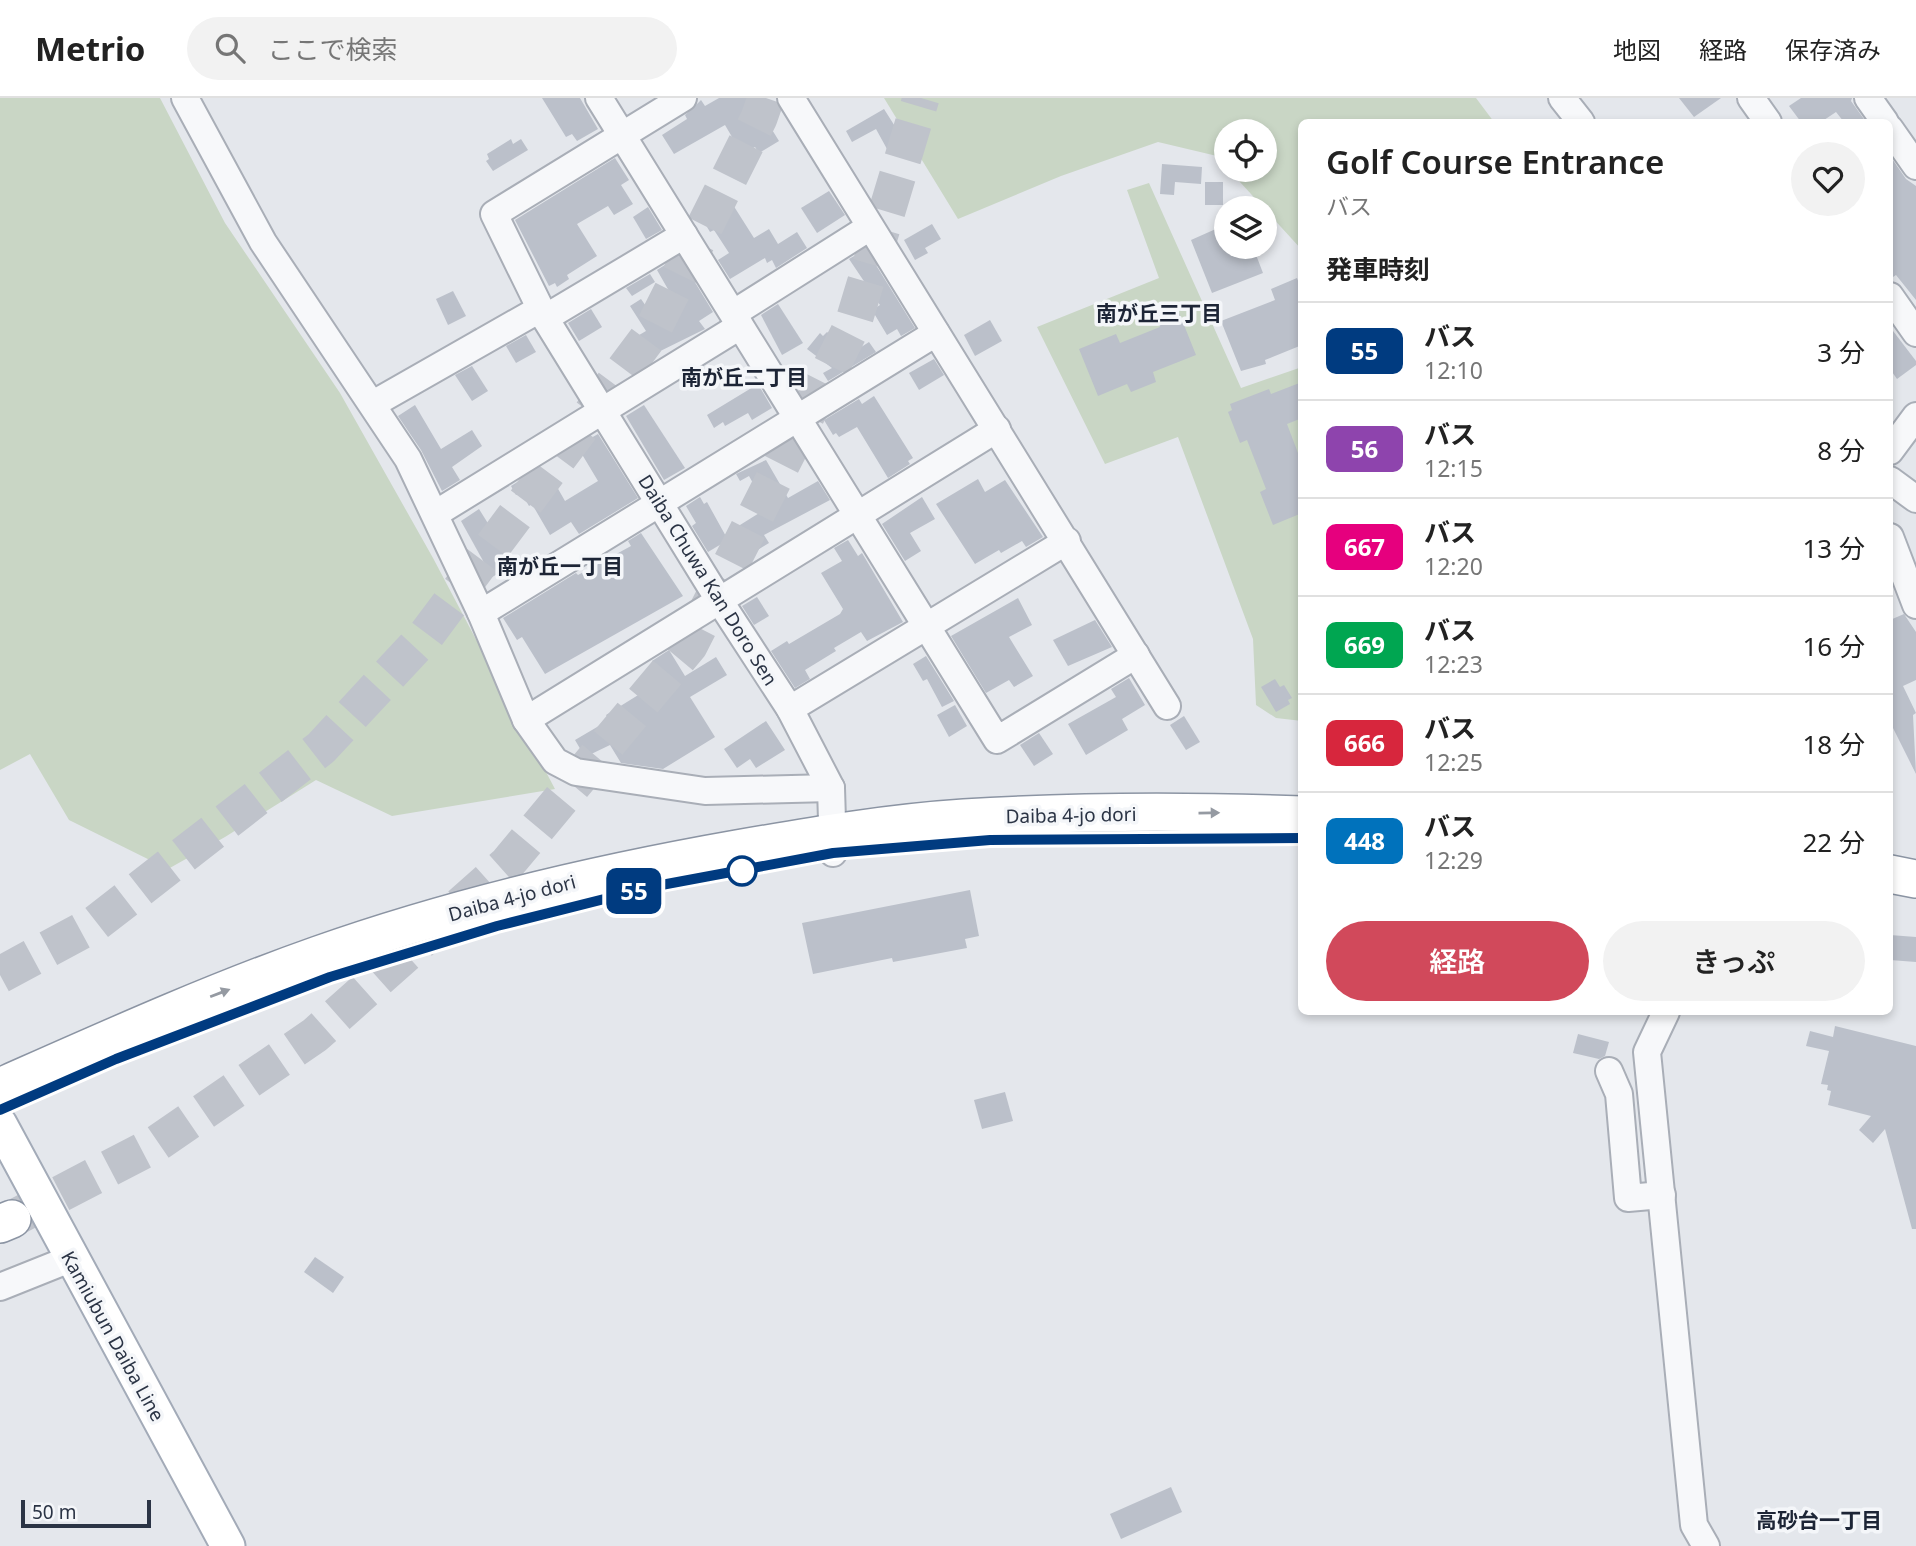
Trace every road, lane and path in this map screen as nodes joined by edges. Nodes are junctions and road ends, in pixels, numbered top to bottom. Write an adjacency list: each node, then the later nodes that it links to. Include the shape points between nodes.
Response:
1 (185, 98): 21 (street, via 262,242)
2 (599, 98): 12 (street)
3 (683, 98): 12 (street)
4 (791, 98): 14 (street)
5 (1562, 98): 8 (street)
6 (1751, 98): 9 (street)
7 (1868, 98): 10 (street)
8 (1579, 119)
9 (1766, 119)
10 (1883, 119)
11 (1893, 133): 13 (street)
12 (621, 136): 15 (street); 17 (street, Daiba Chuwa Kan Doro Sen, via 494,214)
13 (1916, 166)
14 (870, 227): 18 (street); 19 (street)
15 (684, 235): 17 (street); 18 (street)
16 (1893, 300): 20 (street)
17 (543, 314): 21 (street); 22 (street, Daiba Chuwa Kan Doro Sen)
18 (737, 319): 22 (street); 24 (street)
19 (936, 333): 24 (street); 25 (street)
20 (1916, 333)
21 (373, 404): 30 (street)
22 (603, 410): 29 (street, Daiba Chuwa Kan Doro Sen); 30 (street)
23 (1916, 416): 26 (street)
24 (796, 417): 29 (street); 31 (street)
25 (997, 429): 31 (street); 32 (street)
26 (1893, 447)
27 (1893, 482): 28 (street)
28 (1916, 499)
29 (660, 506): 34 (street, Daiba Chuwa Kan Doro Sen); 36 (street)
30 (435, 514): 36 (street)
31 (856, 516): 34 (street); 37 (street)
32 (1067, 541): 37 (street); 38 (street)
33 (1893, 545): 35 (street)
34 (719, 600): 40 (street, Daiba Chuwa Kan Doro Sen); 41 (street)
35 (1916, 606)
36 (481, 613): 41 (street)
37 (927, 626): 38 (street, via 998,740); 40 (street)
38 (1136, 655): 39 (street)
39 (1167, 706)
40 (790, 709): 42 (street, Daiba Chuwa Kan Doro Sen)
41 (526, 720): 42 (street, via 555,761 576,772 705,790)
42 (831, 788): 45 (street, Daiba Chuwa Kan Doro Sen)
43 (1298, 815): 45 (highway, Daiba 4-jo dori, one-way to 43, via 1011,816)
44 (1298, 838): 45 (highway, Daiba 4-jo dori)
45 (832, 843): 52 (highway, Daiba 4-jo dori, one-way to 45, via 318,955 408,927 652,864); 53 (highway, Daiba 4-jo dori, via 568,906 405,952 203,1026)
46 (1893, 850): 47 (highway)
47 (1916, 854)
48 (1893, 875): 49 (highway)
49 (1916, 879)
50 (1665, 1015): 55 (street, via 1647,1052)
51 (1609, 1071): 55 (street, via 1619,1094 1628,1198)
52 (0, 1087)
53 (0, 1110)
54 (0, 1124): 56 (main road, Kamiubun Daiba Line)
55 (1662, 1195): 59 (street, via 1694,1525)
56 (70, 1259): 57 (street); 58 (main road, Kamiubun Daiba Line)
57 (0, 1287)
58 (228, 1546)
59 (1706, 1546)

